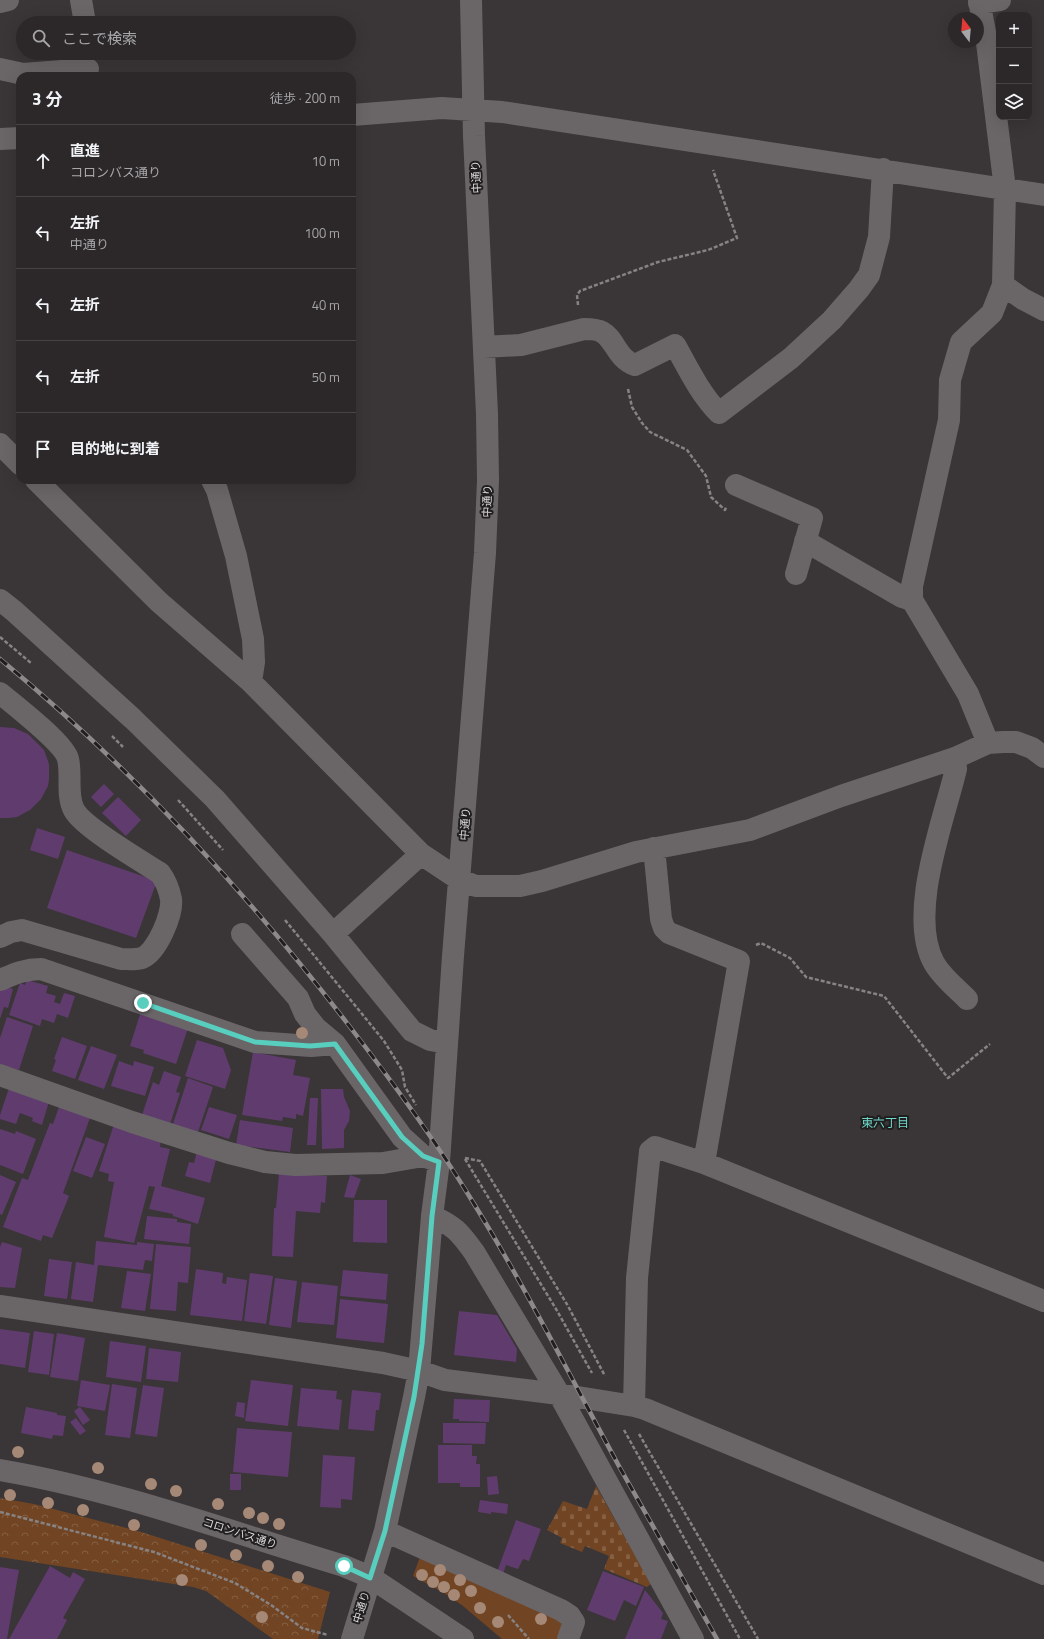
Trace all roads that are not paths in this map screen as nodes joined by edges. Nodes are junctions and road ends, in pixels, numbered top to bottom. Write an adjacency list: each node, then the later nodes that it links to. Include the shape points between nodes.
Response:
1 (8, 0): 5 (street)
2 (81, 0): 6 (street)
3 (471, 0): 11 (street, 中通り)
4 (986, 1): 16 (street, via 987,43)
5 (0, 2)
6 (83, 16)
7 (87, 66): 9 (street)
8 (0, 70): 10 (street)
9 (39, 72)
10 (16, 73)
11 (473, 109): 12 (street, via 442,108); 15 (street, via 542,117); 20 (street, 中通り)
12 (356, 115)
13 (16, 138): 14 (street)
14 (0, 139)
15 (883, 169): 16 (street); 20 (street, via 879,237 869,275 860,289 832,320 791,358 719,412 711,405 675,344 634,366 627,363 604,332 594,329 584,329 521,345)
16 (1004, 189): 17 (street); 18 (street)
17 (1044, 195)
18 (1003, 286): 19 (street); 29 (street, via 992,313 961,342 952,373 949,420 912,586)
19 (1044, 310)
20 (484, 347): 37 (street, 中通り, via 488,414 485,554)
21 (0, 444): 22 (street)
22 (16, 460)
23 (40, 484): 30 (street, via 159,602)
24 (214, 484): 30 (street, via 236,556 253,639 254,662)
25 (736, 485): 26 (street, via 812,518)
26 (805, 541): 27 (street); 29 (street, via 902,597)
27 (796, 574)
28 (0, 600): 39 (street, via 133,719 215,799)
29 (912, 600): 32 (street, via 968,694)
30 (251, 682): 36 (street)
31 (0, 693): 40 (street, via 50,736 68,757 74,811 86,825 160,874 167,883 171,900 171,912 153,950 135,959 121,959 22,930)
32 (988, 743): 33 (street, via 1016,742 1032,748); 34 (street)
33 (1044, 757)
34 (955, 758): 35 (street, via 750,830); 42 (street, via 956,769 931,861 924,926 934,963)
35 (654, 848): 37 (street, via 542,882 520,886 476,886); 47 (street, via 660,919 664,928 669,933 739,961)
36 (421, 854): 37 (street); 39 (street)
37 (460, 880): 43 (street, 中通り)
38 (242, 934): 44 (street, via 298,998 305,1014 316,1028)
39 (333, 934): 43 (street, via 412,1031 430,1040)
40 (0, 937)
41 (0, 980): 44 (street, via 18,972 41,969 255,1042 310,1046)
42 (967, 1000)
43 (447, 1043): 46 (street, 中通り)
44 (335, 1044): 46 (street, via 402,1137)
45 (0, 1075): 46 (street, via 132,1122 265,1162 295,1165)
46 (431, 1159): 48 (street, 中通り)
47 (704, 1163): 49 (street); 53 (street, via 655,1146 650,1151 637,1278)
48 (432, 1216): 51 (street, 中通り); 52 (street, via 458,1231 474,1252)
49 (1044, 1301)
50 (0, 1306): 51 (street, via 383,1363)
51 (419, 1371): 52 (street, via 445,1380); 55 (street, 中通り)
52 (559, 1394): 53 (street); 61 (street)
53 (634, 1406): 56 (street)
54 (0, 1470): 57 (street, コロンバス通り, via 72,1484 142,1503 344,1566)
55 (385, 1531): 57 (street, 中通り); 60 (street, via 561,1610 574,1622)
56 (1044, 1574)
57 (370, 1578): 58 (street, 中通り); 59 (street, コロンバス通り)
58 (352, 1639)
59 (463, 1639)
60 (568, 1639)
61 (693, 1639)

